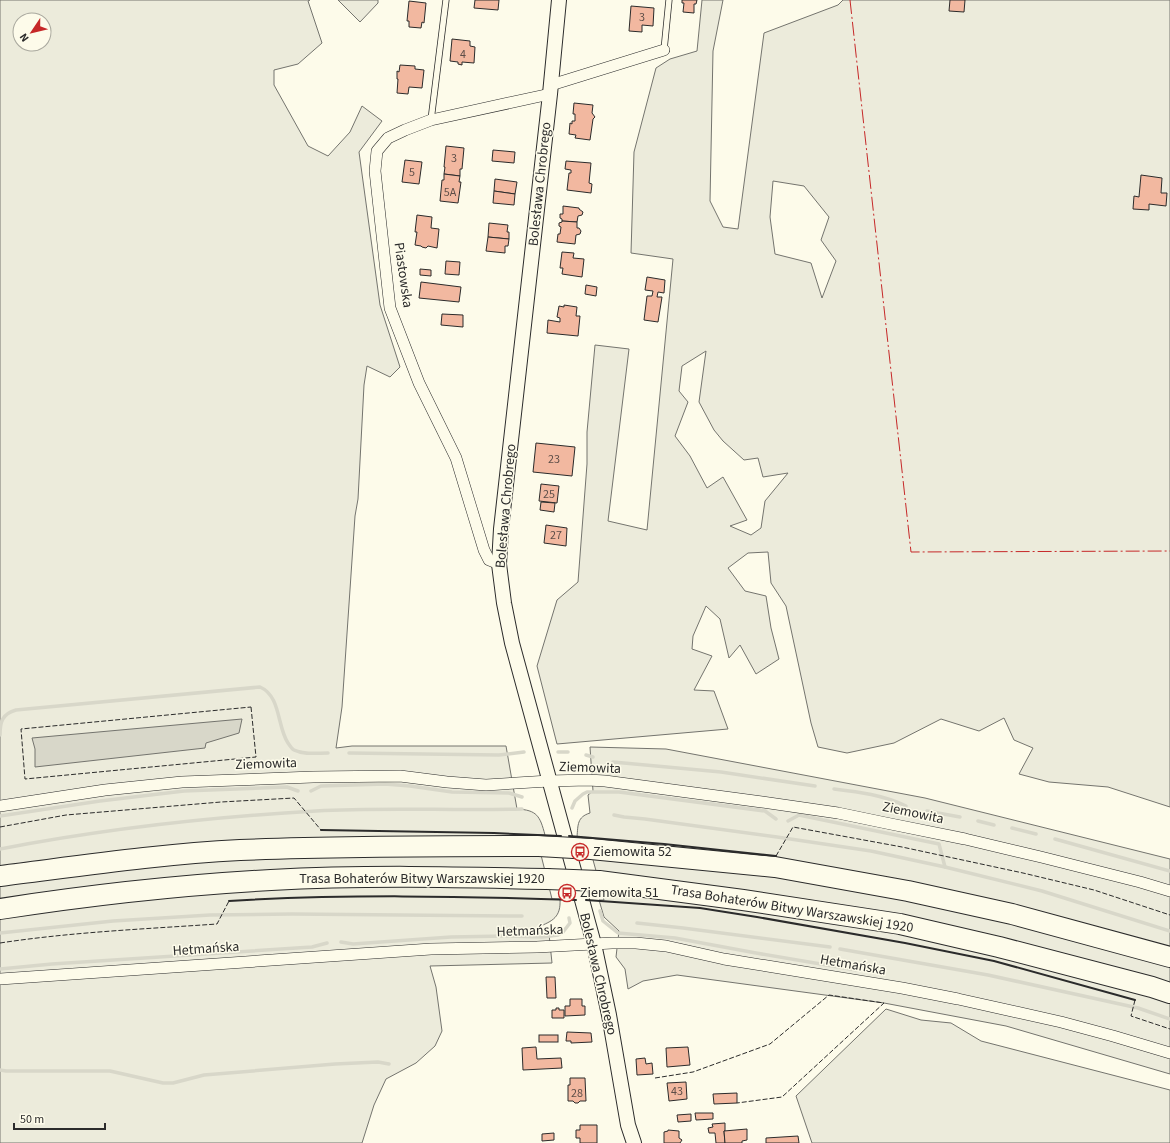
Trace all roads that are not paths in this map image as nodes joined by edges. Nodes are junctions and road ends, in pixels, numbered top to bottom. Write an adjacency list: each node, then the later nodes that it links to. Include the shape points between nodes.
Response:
1 (446, 0): 6 (lane)
2 (558, 0): 5 (street, Bolesława Chrobrego)
3 (669, 0): 4 (lane)
4 (664, 50): 5 (street, Piastowska)
5 (550, 90): 6 (street, Piastowska); 7 (street, Bolesława Chrobrego)
6 (431, 120): 7 (street, Piastowska, via 388,138 377,151 375,170 390,308 419,383 456,458 484,550 489,560)
7 (499, 564): 8 (street, Bolesława Chrobrego, via 512,643)
8 (549, 781): 9 (street, Ziemowita, via 486,785 420,777 338,776 182,782 105,790); 11 (street, Ziemowita, via 605,781 838,813 1042,857); 13 (street, Bolesława Chrobrego)
9 (0, 806)
10 (0, 876): 14 (highway, bridge, via 154,857 239,850 393,846 539,846 591,849 776,867 908,891 1012,914)
11 (1170, 891)
12 (0, 909): 16 (highway, Trasa Bohaterów Bitwy Warszawskiej 1920, bridge, via 169,887 271,880 391,876 599,881 900,924 999,947)
13 (594, 944): 15 (street, Hetmańska, via 431,949); 17 (street, Hetmańska, via 625,942 666,946 724,959 902,988 1061,1022); 18 (street, Bolesława Chrobrego, via 628,1125)
14 (1170, 958)
15 (0, 979)
16 (1170, 993)
17 (1170, 1053)
18 (634, 1143)

